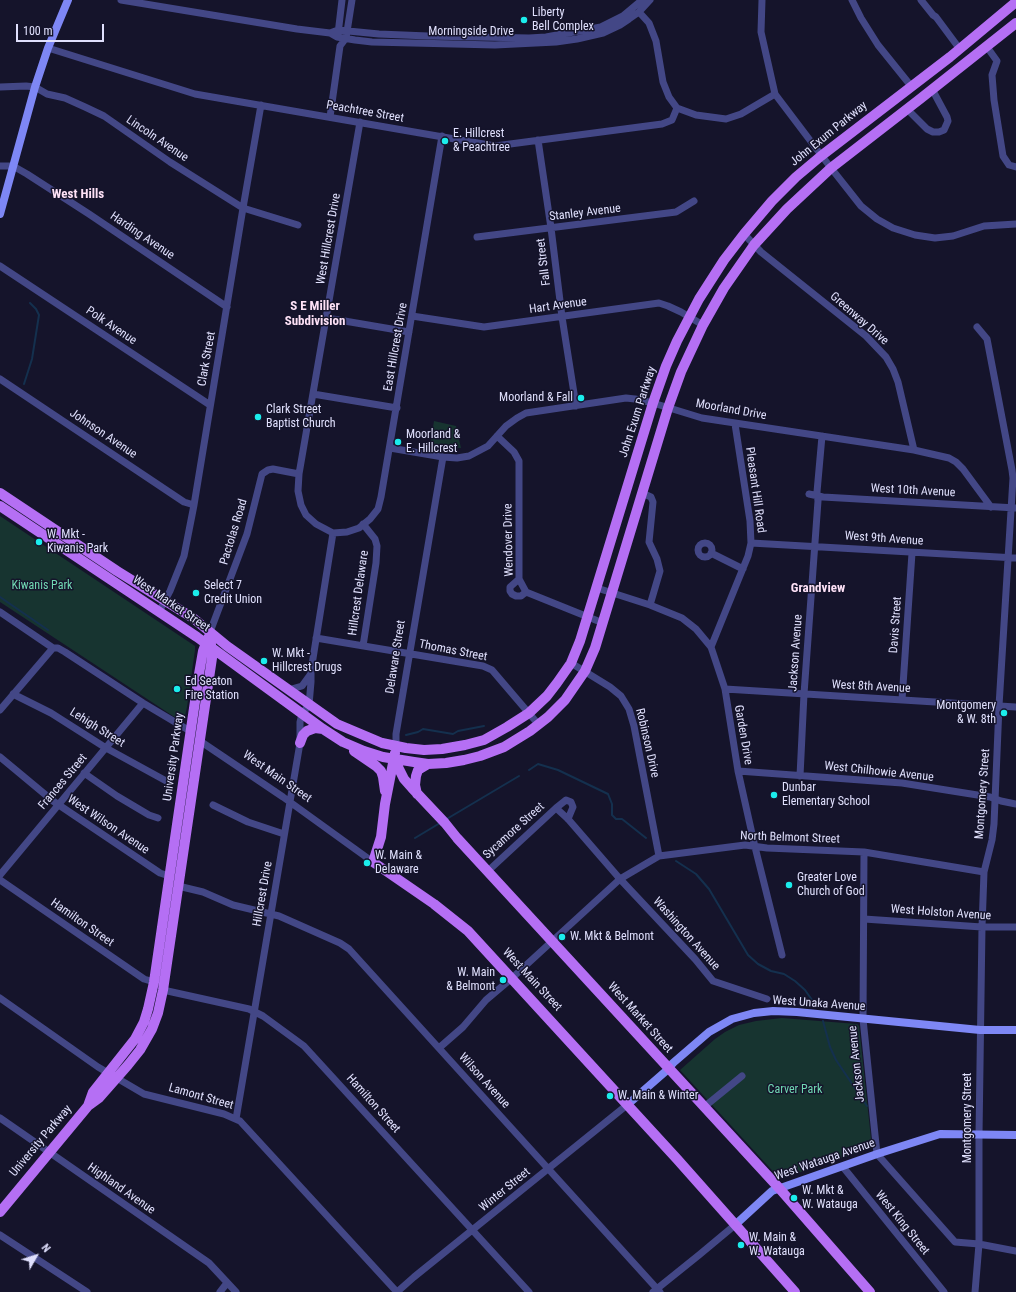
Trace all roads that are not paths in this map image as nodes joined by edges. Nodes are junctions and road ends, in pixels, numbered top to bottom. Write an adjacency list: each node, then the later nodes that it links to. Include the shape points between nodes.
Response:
1 (68, 0): 17 (main road)
2 (121, 0): 13 (street, Morningside Drive, via 297,29)
3 (342, 0): 13 (street)
4 (352, 0): 14 (street)
5 (642, 0): 14 (street, Morningside Drive, via 623,16 601,27 546,38)
6 (650, 0): 11 (street, Morningside Drive)
7 (762, 0): 23 (street, via 761,32)
8 (852, 0): 19 (street, via 878,45)
9 (921, 0): 18 (street)
10 (1016, 2): 18 (main road, John Exum Parkway)
11 (639, 12): 14 (street, Morningside Drive, via 603,33 556,42 495,45 372,42); 25 (street, via 649,23 656,41 663,82)
12 (1016, 23): 16 (main road)
13 (338, 33): 14 (street, Morningside Drive); 15 (street)
14 (346, 35): 15 (street)
15 (340, 46): 27 (street)
16 (987, 47): 22 (main road); 34 (street, via 997,61 992,75 1003,156 1009,164)
17 (48, 48): 20 (main road); 24 (street, Peachtree Street, via 195,94)
18 (959, 48): 19 (main road, John Exum Parkway)
19 (911, 86): 31 (main road, John Exum Parkway)
20 (35, 87): 21 (street, Lincoln Avenue); 33 (main road); 37 (street, Lincoln Avenue, via 104,116)
21 (0, 88)
22 (932, 89): 26 (main road); 26 (street, via 947,117 944,130 934,132 927,129)
23 (776, 94): 25 (street, via 741,114 726,119 696,115); 31 (street)
24 (261, 105): 27 (street, Peachtree Street); 37 (street, Clark Street)
25 (677, 108): 30 (street, Peachtree Street, via 672,120 662,124)
26 (907, 109): 35 (main road)
27 (330, 117): 28 (street, Peachtree Street)
28 (360, 122): 29 (street, Peachtree Street); 50 (street, West Hillcrest Drive)
29 (442, 136): 30 (street, Peachtree Street, via 495,146); 47 (street, East Hillcrest Drive)
30 (538, 140): 41 (street, Fall Street)
31 (822, 156): 35 (street); 42 (main road, John Exum Parkway, via 772,200)
32 (0, 166): 33 (street)
33 (13, 166): 38 (main road); 46 (street, Harding Avenue)
34 (1016, 167)
35 (830, 168): 39 (street, via 861,206 877,219 893,228 915,235 935,238 953,236 984,226); 44 (main road)
36 (694, 202): 41 (street, Stanley Avenue, via 676,212)
37 (243, 208): 40 (street, Lincoln Avenue); 46 (street, Clark Street)
38 (0, 214)
39 (1016, 224)
40 (298, 225)
41 (551, 228): 43 (street, Stanley Avenue); 49 (street, Fall Street)
42 (744, 234): 44 (street, Greenway Drive); 48 (main road, John Exum Parkway, via 709,283)
43 (477, 237)
44 (754, 245): 51 (main road); 65 (street, Greenway Drive, via 866,336 886,357 898,382)
45 (0, 266): 57 (street, Polk Avenue)
46 (227, 307): 57 (street, Clark Street)
47 (412, 316): 49 (street, Hart Avenue, via 484,327); 53 (street, East Hillcrest Drive)
48 (690, 316): 49 (street, Hart Avenue, via 659,303); 51 (street, Hart Avenue); 56 (main road, John Exum Parkway, via 666,366)
49 (562, 317): 58 (street, Fall Street)
50 (327, 318): 53 (street); 55 (street, West Hillcrest Drive)
51 (702, 325): 60 (main road)
52 (978, 327): 75 (street, Montgomery Street, via 987,339 1012,470)
53 (409, 332): 59 (street, East Hillcrest Drive)
54 (0, 379): 72 (street, Johnson Avenue, via 184,502)
55 (313, 394): 59 (street); 67 (street, West Hillcrest Drive)
56 (654, 403): 58 (street, Moorland Drive, via 626,398); 60 (street, Moorland Drive); 85 (main road, John Exum Parkway)
57 (210, 405): 72 (street, Clark Street)
58 (576, 406): 62 (street, Moorland Drive, via 526,413 506,426)
59 (396, 408): 64 (street, East Hillcrest Drive)
60 (668, 408): 61 (street, Moorland Drive); 69 (main road)
61 (735, 424): 63 (street, Moorland Drive); 78 (street, Pleasant Hill Road)
62 (497, 436): 66 (street, Moorland Drive, via 488,446 470,456); 84 (street, Wendover Drive, via 514,452 519,461)
63 (822, 436): 65 (street, Moorland Drive); 71 (street, Jackson Avenue)
64 (390, 448): 66 (street, Moorland Drive); 76 (street, East Hillcrest Drive, via 378,509)
65 (914, 450): 74 (street, Moorland Drive, via 956,462)
66 (443, 457): 100 (street, Delaware Street)
67 (299, 474): 77 (street, West Hillcrest Drive, via 298,491 306,515); 94 (street, Pactolas Road, via 273,469 261,477 247,534)
68 (0, 493): 88 (main road, West Market Street)
69 (642, 493): 87 (main road); 89 (street, via 651,497 653,502 649,542 660,571)
70 (809, 494): 71 (street, West 10th Avenue)
71 (817, 496): 74 (street, West 10th Avenue); 79 (street, Jackson Avenue)
72 (194, 505): 88 (street, Clark Street, via 184,556)
73 (0, 506): 91 (main road, West Market Street)
74 (991, 507): 75 (street, West 10th Avenue)
75 (1014, 508): 82 (street, Montgomery Street)
76 (363, 524): 77 (street, East Hillcrest Drive, via 346,532); 97 (street, Hillcrest Delaware, via 375,539 377,546)
77 (333, 533): 95 (street)
78 (752, 543): 79 (street, West 9th Avenue); 83 (street, Pleasant Hill Road)
79 (814, 546): 80 (street, West 9th Avenue); 107 (street, Jackson Avenue)
80 (912, 552): 82 (street, West 9th Avenue); 108 (street, Davis Street)
81 (711, 553): 83 (street)
82 (1012, 557): 111 (street, Montgomery Street)
83 (743, 570): 98 (street, Pleasant Hill Road)
84 (519, 579): 86 (street, Wendover Drive); 86 (street, via 510,587 510,591 516,596)
85 (597, 588): 87 (street, Garden Drive); 92 (main road, John Exum Parkway)
86 (526, 592): 92 (street)
87 (612, 594): 89 (street, Garden Drive); 93 (main road)
88 (165, 601): 91 (street, Clark Street); 94 (main road, West Market Street)
89 (650, 605): 98 (street, Garden Drive, via 682,618)
90 (0, 612): 99 (street)
91 (159, 612): 96 (main road, West Market Street)
92 (588, 618): 93 (street); 101 (main road, John Exum Parkway)
93 (603, 623): 102 (main road)
94 (210, 632): 96 (main road, University Parkway); 105 (main road, West Market Street)
95 (316, 638): 97 (street, Thomas Street); 103 (street)
96 (208, 645): 115 (main road, West Market Street); 118 (main road, University Parkway, via 203,651); 119 (main road, University Parkway, via 212,658)
97 (363, 646): 100 (street, Thomas Street)
98 (712, 647): 104 (street, Garden Drive)
99 (53, 648): 106 (street); 109 (street, via 65,652)
100 (409, 653): 114 (street, Thomas Street, via 483,666 492,670); 122 (street, Delaware Street, via 395,736)
101 (571, 662): 102 (street, Robinson Drive); 114 (main road, John Exum Parkway, via 547,696)
102 (585, 670): 116 (main road, via 565,700); 146 (street, Robinson Drive, via 621,696 629,710)
103 (310, 675): 105 (street, via 302,686); 110 (street)
104 (724, 689): 107 (street, West 8th Avenue); 127 (street, Garden Drive)
105 (288, 690): 110 (main road, West Market Street)
106 (13, 694): 113 (street); 123 (street, Lehigh Street, via 51,713)
107 (804, 694): 108 (street, West 8th Avenue); 129 (street, Jackson Avenue)
108 (902, 700): 111 (street, West 8th Avenue)
109 (143, 702): 118 (street); 123 (street, Frances Street)
110 (309, 705): 115 (street); 122 (main road, John Exum Parkway, via 337,724)
111 (999, 706): 112 (street, West 8th Avenue); 134 (street, Montgomery Street)
112 (1016, 707)
113 (0, 710)
114 (529, 713): 116 (street, Thomas Street); 122 (main road, John Exum Parkway, via 513,724 470,744 424,750)
115 (302, 714): 117 (main road, West Market Street); 121 (street, Hillcrest Drive)
116 (539, 725): 126 (main road, via 504,747 480,756 455,762)
117 (323, 729): 120 (main road); 121 (main road, via 307,731 302,735)
118 (190, 731): 151 (main road, University Parkway)
119 (200, 741): 135 (street, West Main Street); 154 (main road, University Parkway)
120 (343, 742): 125 (main road); 136 (main road, via 380,771 383,777)
121 (300, 743): 135 (street, Hillcrest Drive)
122 (396, 747): 125 (main road, Delaware Street)
123 (106, 748): 128 (street, Frances Street); 131 (street, Lehigh Street)
124 (0, 757): 138 (street, West Wilson Avenue)
125 (394, 759): 126 (main road); 130 (main road, West Market Street); 132 (main road, Delaware Street)
126 (428, 764): 133 (main road, via 418,770 415,785)
127 (738, 771): 129 (street, West Chilhowie Avenue); 144 (street, Garden Drive)
128 (84, 773): 138 (street, Frances Street); 141 (street, via 117,796)
129 (800, 776): 134 (street, West Chilhowie Avenue, via 902,783)
130 (404, 779): 132 (main road, via 395,777); 133 (main road, West Market Street)
131 (168, 782)
132 (389, 783): 136 (main road, Delaware Street)
133 (417, 794): 148 (main road, West Market Street)
134 (995, 799): 137 (street, West Chilhowie Avenue); 149 (street, Montgomery Street, via 992,840)
135 (289, 802): 143 (street, Hillcrest Drive); 147 (street, West Main Street)
136 (385, 804): 147 (main road, Delaware Street, via 381,837)
137 (1016, 804)
138 (58, 805): 150 (street, Frances Street); 151 (street, West Wilson Avenue, via 160,873)
139 (213, 805): 143 (street, via 248,822)
140 (556, 808): 142 (street, Washington Avenue); 142 (street, via 566,800 571,802 574,807); 148 (street, Sycamore Street)
141 (158, 818)
142 (568, 820): 152 (street, Washington Avenue)
143 (284, 834): 155 (street, Hillcrest Drive)
144 (755, 847): 145 (street, North Belmont Street); 146 (street, North Belmont Street, via 745,845); 160 (street, Garden Drive)
145 (864, 852): 149 (street, North Belmont Street); 156 (street, Jackson Avenue)
146 (659, 856): 152 (street, North Belmont Street)
147 (373, 862): 161 (main road, West Main Street, via 456,920)
148 (488, 871): 159 (main road, West Market Street)
149 (984, 872): 157 (street, Montgomery Street)
150 (0, 875)
151 (169, 876): 162 (main road, University Parkway)
152 (620, 879): 159 (street, North Belmont Street); 165 (street, Washington Avenue, via 714,981)
153 (0, 880): 162 (street, Hamilton Street, via 144,979)
154 (178, 886): 155 (street, via 203,892 233,905); 163 (main road, University Parkway)
155 (270, 914): 166 (street, Hillcrest Drive); 170 (street, Wilson Avenue, via 349,949)
156 (864, 919): 157 (street, West Holston Avenue); 167 (street, Jackson Avenue)
157 (982, 927): 158 (street, West Holston Avenue); 168 (street, Montgomery Street)
158 (1016, 927)
159 (552, 941): 161 (street, North Belmont Street); 171 (main road, West Market Street)
160 (782, 955)
161 (512, 978): 170 (street, North Belmont Street, via 486,1000 463,1027); 174 (main road, West Main Street)
162 (154, 982): 172 (main road, University Parkway, via 140,1029)
163 (163, 990): 166 (street, Hamilton Street); 172 (main road, University Parkway, via 158,1013 147,1039 128,1065)
164 (0, 998): 172 (street, Lamont Street)
165 (767, 999)
166 (255, 1012): 177 (street, Hillcrest Drive); 187 (street, Hamilton Street, via 304,1046)
167 (863, 1019): 168 (main road, West Unaka Avenue); 171 (main road, West Unaka Avenue, via 797,1012 754,1013 732,1019 709,1032); 181 (street, Jackson Avenue)
168 (980, 1030): 169 (main road, West Unaka Avenue); 178 (street, Montgomery Street)
169 (1016, 1030)
170 (439, 1048): 183 (street, Wilson Avenue)
171 (668, 1068): 174 (main road, West Unaka Avenue); 175 (main road, West Market Street)
172 (113, 1075): 177 (street, Lamont Street, via 144,1094); 180 (main road, University Parkway, via 99,1098 88,1106)
173 (742, 1076): 175 (street)
174 (627, 1105): 183 (street, Winter Street); 186 (main road, West Main Street)
175 (704, 1107): 184 (main road, West Market Street)
176 (0, 1118): 180 (street, Highland Avenue)
177 (236, 1119): 196 (street, Lamont Street)
178 (979, 1135): 179 (main road, West Watauga Avenue); 181 (main road, West Watauga Avenue, via 940,1134); 189 (street, Montgomery Street)
179 (1016, 1135)
180 (49, 1152): 185 (main road, University Parkway); 191 (street, Highland Avenue, via 209,1263)
181 (877, 1154): 182 (main road, West Watauga Avenue); 189 (street, via 956,1242)
182 (843, 1167): 184 (main road, West Watauga Avenue); 200 (street, West King Street)
183 (549, 1168): 187 (street, Winter Street); 192 (street, Wilson Avenue)
184 (779, 1188): 186 (main road, West Watauga Avenue, via 772,1191); 199 (main road, West Market Street)
185 (0, 1212)
186 (735, 1225): 192 (street, West Watauga Avenue); 198 (main road, West Main Street)
187 (472, 1230): 196 (street, Winter Street); 197 (street, Hamilton Street)
188 (0, 1235): 193 (street)
189 (979, 1244): 190 (street); 201 (street, Montgomery Street)
190 (1016, 1251)
191 (227, 1283): 194 (street); 195 (street, Highland Avenue)
192 (657, 1291)
193 (87, 1292)
194 (220, 1292)
195 (236, 1292)
196 (397, 1292)
197 (529, 1292)
198 (795, 1292)
199 (870, 1292)
200 (944, 1292)
201 (975, 1292)

